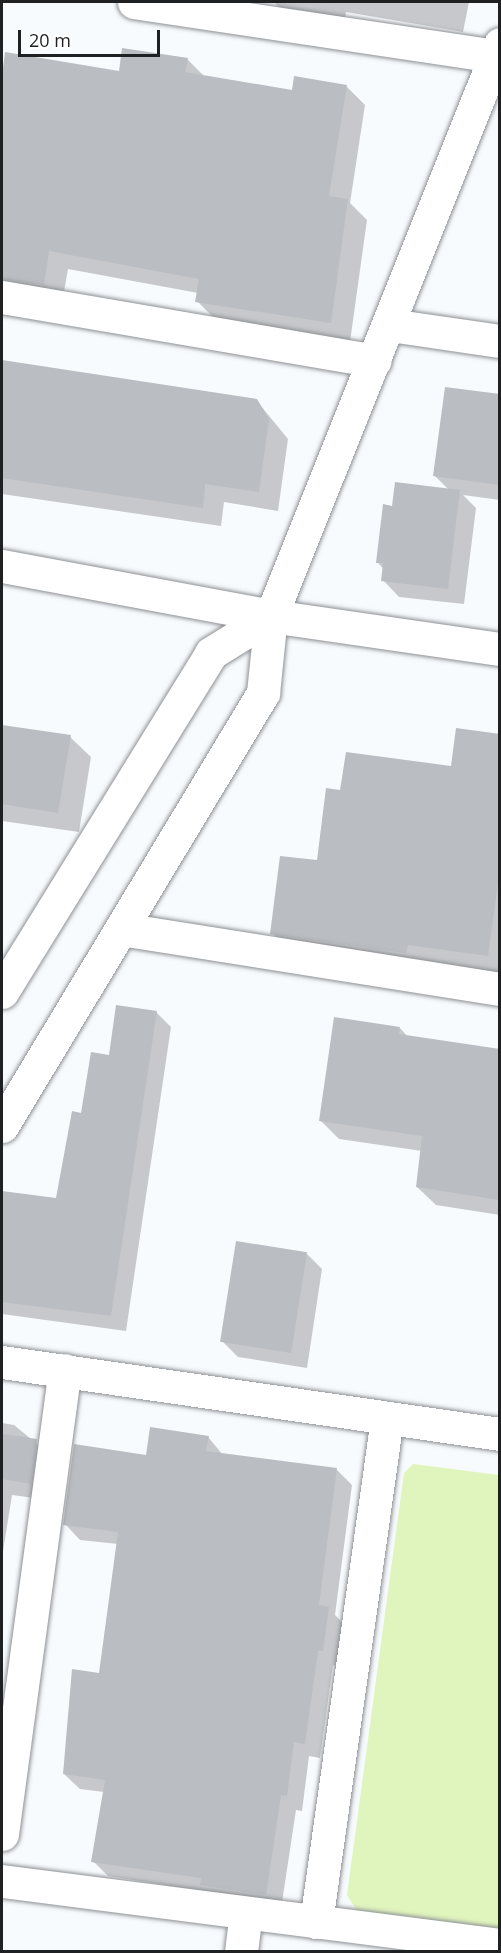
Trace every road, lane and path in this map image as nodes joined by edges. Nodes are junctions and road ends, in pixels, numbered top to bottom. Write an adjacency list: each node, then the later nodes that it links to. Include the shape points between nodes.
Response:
1 (134, 2): 2 (street)
2 (219, 8): 3 (street)
3 (499, 52): 5 (street)
4 (2, 297): 7 (street)
5 (390, 325): 6 (street); 7 (street)
6 (500, 341)
7 (375, 361): 9 (street)
8 (2, 566): 9 (street)
9 (271, 616): 10 (street); 11 (street, via 263,693); 13 (street, via 211,653)
10 (500, 649)
11 (121, 929): 12 (street); 14 (street)
12 (500, 989)
13 (2, 992)
14 (2, 1126)
15 (2, 1362): 16 (street)
16 (65, 1370): 17 (street); 19 (street)
17 (387, 1418): 18 (street); 22 (street)
18 (500, 1434)
19 (2, 1834)
20 (2, 1881): 21 (street)
21 (246, 1914): 22 (street); 24 (street)
22 (316, 1922): 23 (street)
23 (500, 1945)
24 (241, 1952)

